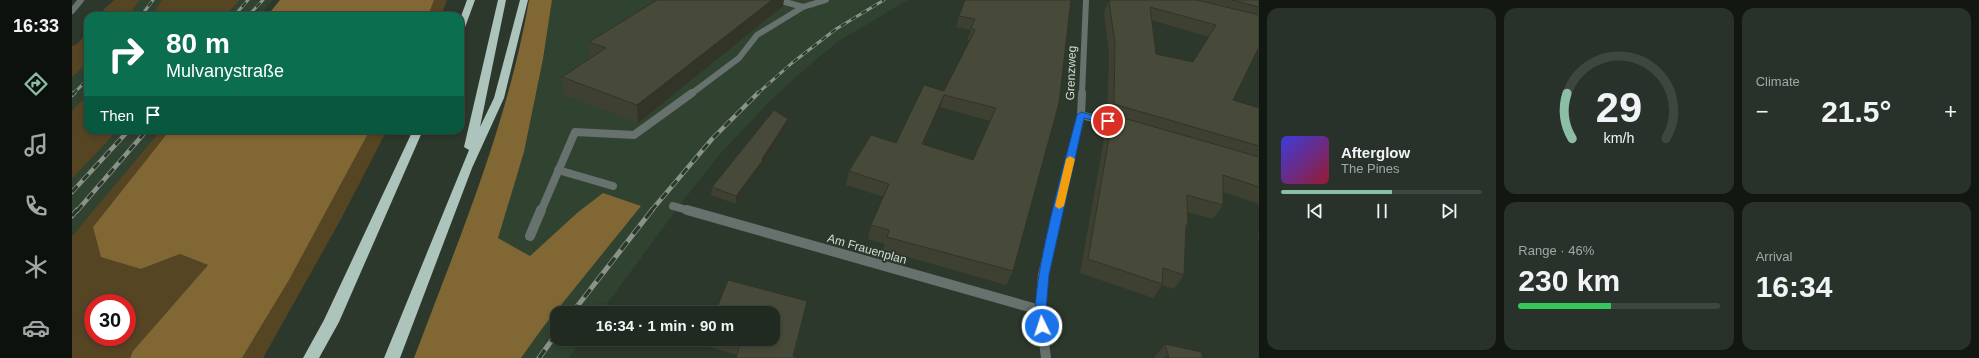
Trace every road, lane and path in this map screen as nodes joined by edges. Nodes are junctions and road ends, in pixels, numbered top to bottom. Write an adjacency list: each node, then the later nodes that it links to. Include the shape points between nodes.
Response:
1 (81, 0): 9 (street)
2 (471, 0): 10 (highway)
3 (502, 0): 14 (highway)
4 (524, 0): 14 (highway, via 498,98)
5 (778, 0): 8 (street)
6 (826, 0): 8 (street)
7 (1086, 0): 11 (street, Grenzweg)
8 (802, 7): 15 (street, via 757,35 739,58 634,135 574,132)
9 (72, 11)
10 (464, 19)
11 (1081, 115): 12 (street); 19 (street, Grenzweg, via 1043,275)
12 (1130, 128)
13 (416, 134): 20 (highway, via 331,322)
14 (466, 168): 21 (highway)
15 (558, 170): 16 (street); 18 (street)
16 (613, 186)
17 (673, 206): 19 (street, Am Frauenplan)
18 (530, 236)
19 (1040, 310): 22 (street, Grenzweg)
20 (311, 358)
21 (392, 358)
22 (1046, 358)

